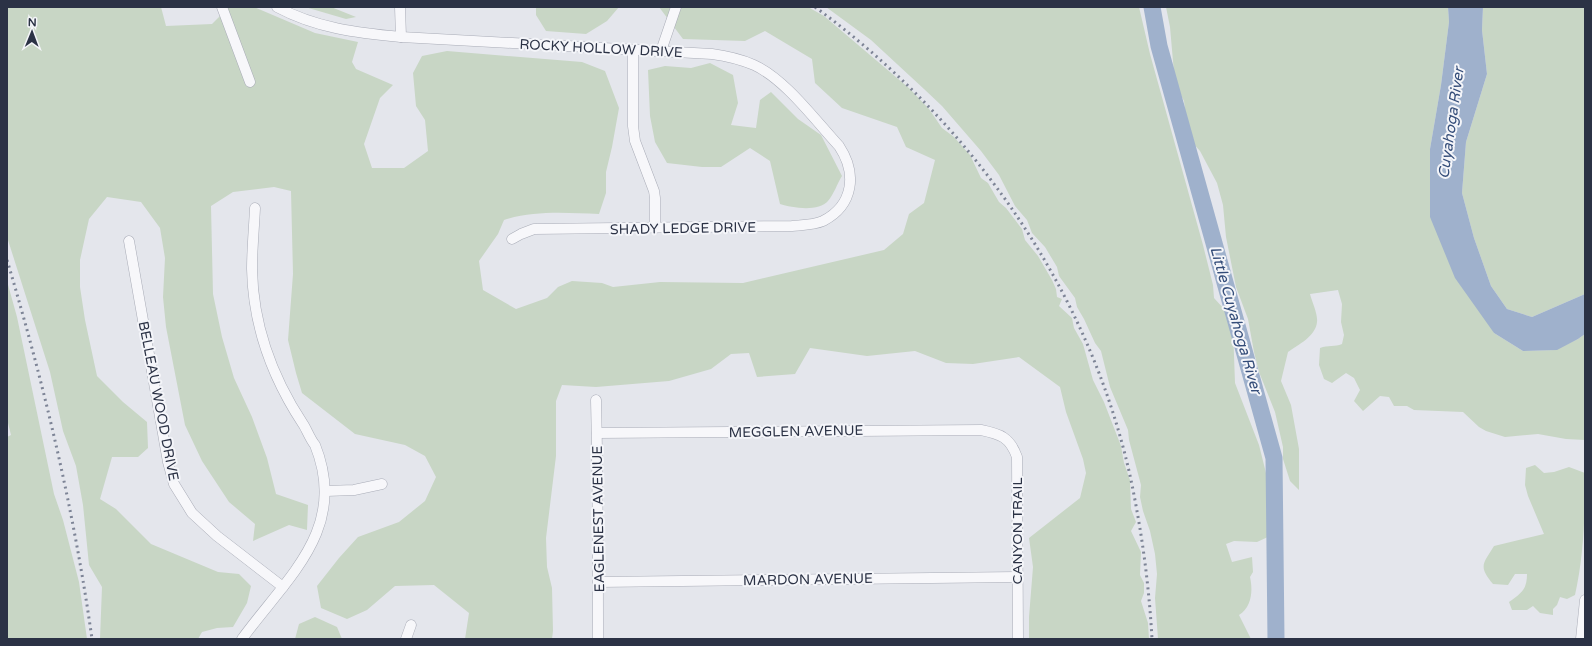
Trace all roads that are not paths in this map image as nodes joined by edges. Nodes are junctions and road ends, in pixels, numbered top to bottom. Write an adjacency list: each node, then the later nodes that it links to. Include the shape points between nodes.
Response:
1 (222, 7): 8 (street)
2 (277, 7): 5 (street, ROCKY HOLLOW DRIVE, via 302,19 328,27 354,33)
3 (400, 7): 5 (street)
4 (676, 7): 7 (street)
5 (401, 37): 6 (street, ROCKY HOLLOW DRIVE)
6 (633, 50): 7 (street, ROCKY HOLLOW DRIVE); 11 (street, via 635,141 654,191)
7 (661, 51): 9 (street, ROCKY HOLLOW DRIVE, via 726,56 755,65 776,79 844,153 851,175)
8 (250, 82)
9 (846, 199): 11 (street, SHADY LEDGE DRIVE, via 830,216 810,224)
10 (255, 208): 18 (street, via 252,270 260,328 280,386 315,444)
11 (655, 228): 12 (street, SHADY LEDGE DRIVE, via 534,229)
12 (512, 239)
13 (129, 241): 21 (street, BELLEAU WOOD DRIVE, via 174,484 186,505 203,524)
14 (596, 400): 15 (street, EAGLENEST AVENUE)
15 (597, 433): 16 (street, MEGGLEN AVENUE, via 981,430); 20 (street, EAGLENEST AVENUE)
16 (996, 433): 19 (street, CANYON TRAIL, via 1010,443 1016,457)
17 (382, 484): 18 (street, via 354,490)
18 (326, 491): 21 (street, via 316,538)
19 (1017, 577): 20 (street, MARDON AVENUE); 27 (street, CANYON TRAIL)
20 (599, 582): 26 (street, EAGLENEST AVENUE)
21 (283, 587): 24 (street)
22 (1585, 600): 28 (street)
23 (411, 625): 25 (street)
24 (242, 639)
25 (406, 639)
26 (598, 639)
27 (1018, 639)
28 (1581, 639)

